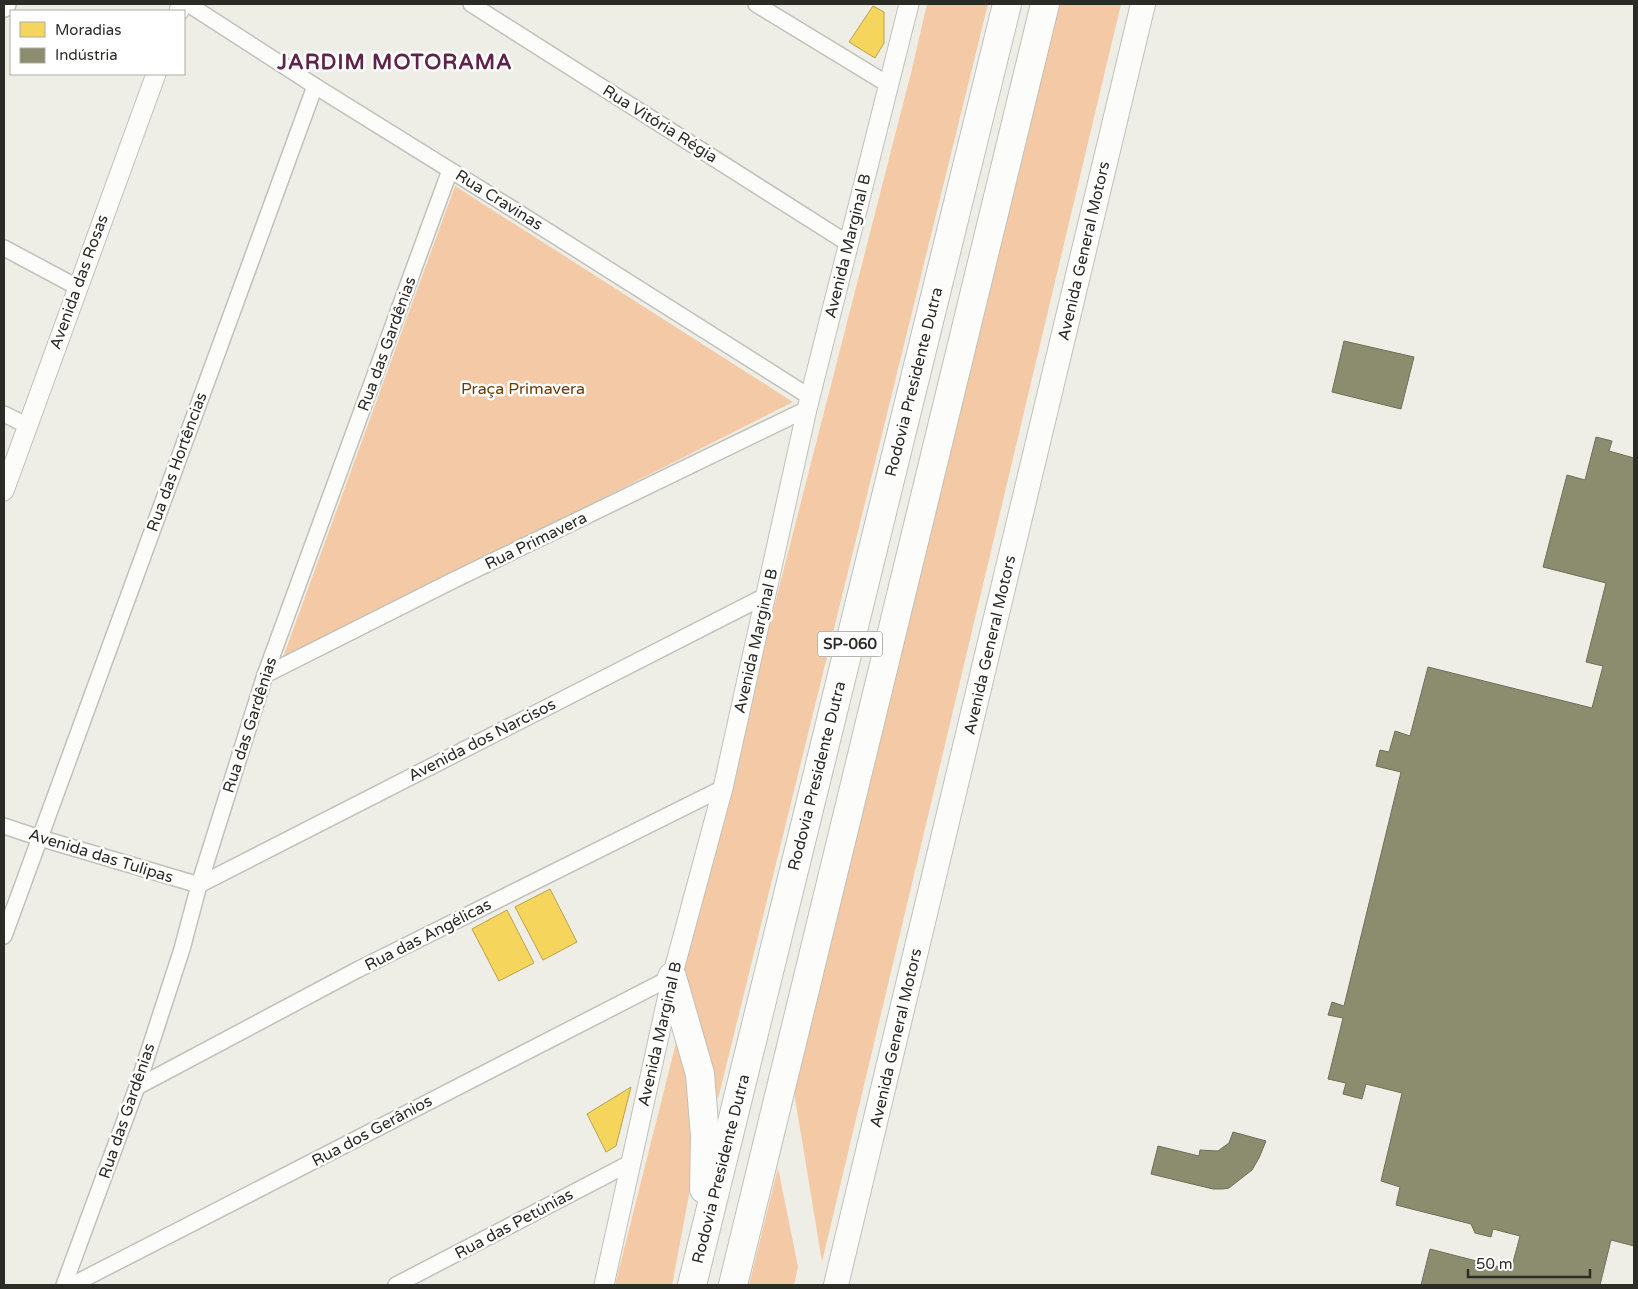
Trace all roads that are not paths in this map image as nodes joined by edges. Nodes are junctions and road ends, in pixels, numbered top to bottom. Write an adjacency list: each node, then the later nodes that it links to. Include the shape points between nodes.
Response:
1 (188, 4): 10 (street, Rua Cravinas)
2 (471, 4): 12 (street, Rua Vitória Régia)
3 (756, 4): 9 (street)
4 (909, 4): 9 (street, Avenida Marginal B)
5 (1007, 4): 29 (highway, Rodovia Presidente Dutra / SP-060)
6 (1045, 4): 35 (highway, SP-060)
7 (1143, 4): 36 (main road, Avenida General Motors)
8 (156, 75): 14 (street, Avenida das Rosas)
9 (889, 85): 12 (street, Avenida Marginal B)
10 (315, 86): 11 (street, Rua Cravinas); 23 (street, Rua das Hortências)
11 (450, 170): 15 (street, Rua Cravinas); 20 (street, Rua das Gardênias)
12 (849, 244): 15 (street, Avenida Marginal B)
13 (4, 248): 14 (street)
14 (77, 287): 17 (street, Avenida das Rosas)
15 (808, 403): 19 (street, Avenida Marginal B); 20 (street, Rua Primavera)
16 (4, 414): 17 (street)
17 (28, 426): 18 (street, Avenida das Rosas)
18 (4, 491)
19 (767, 595): 21 (street, Avenida Marginal B); 24 (street, Avenida dos Narcisos)
20 (266, 675): 24 (street, Rua das Gardênias)
21 (722, 788): 26 (street, Avenida Marginal B); 27 (street, Rua das Angélicas, via 357,970)
22 (4, 826): 23 (street, Avenida das Tulipas)
23 (40, 838): 24 (street, Avenida das Tulipas); 25 (street, Rua das Hortências)
24 (199, 886): 27 (street, Rua das Gardênias)
25 (4, 936)
26 (672, 977): 28 (street, Avenida Marginal B); 29 (highway, via 700,1074 705,1136); 32 (street, Rua dos Gerânios)
27 (137, 1087): 31 (street, Rua das Gardênias)
28 (632, 1162): 30 (street, Avenida Marginal B); 33 (street, Rua das Petúnias)
29 (703, 1243): 34 (highway, Rodovia Presidente Dutra / SP-060)
30 (605, 1282)
31 (64, 1285)
32 (72, 1285)
33 (396, 1285)
34 (692, 1285)
35 (733, 1285)
36 (836, 1285)

